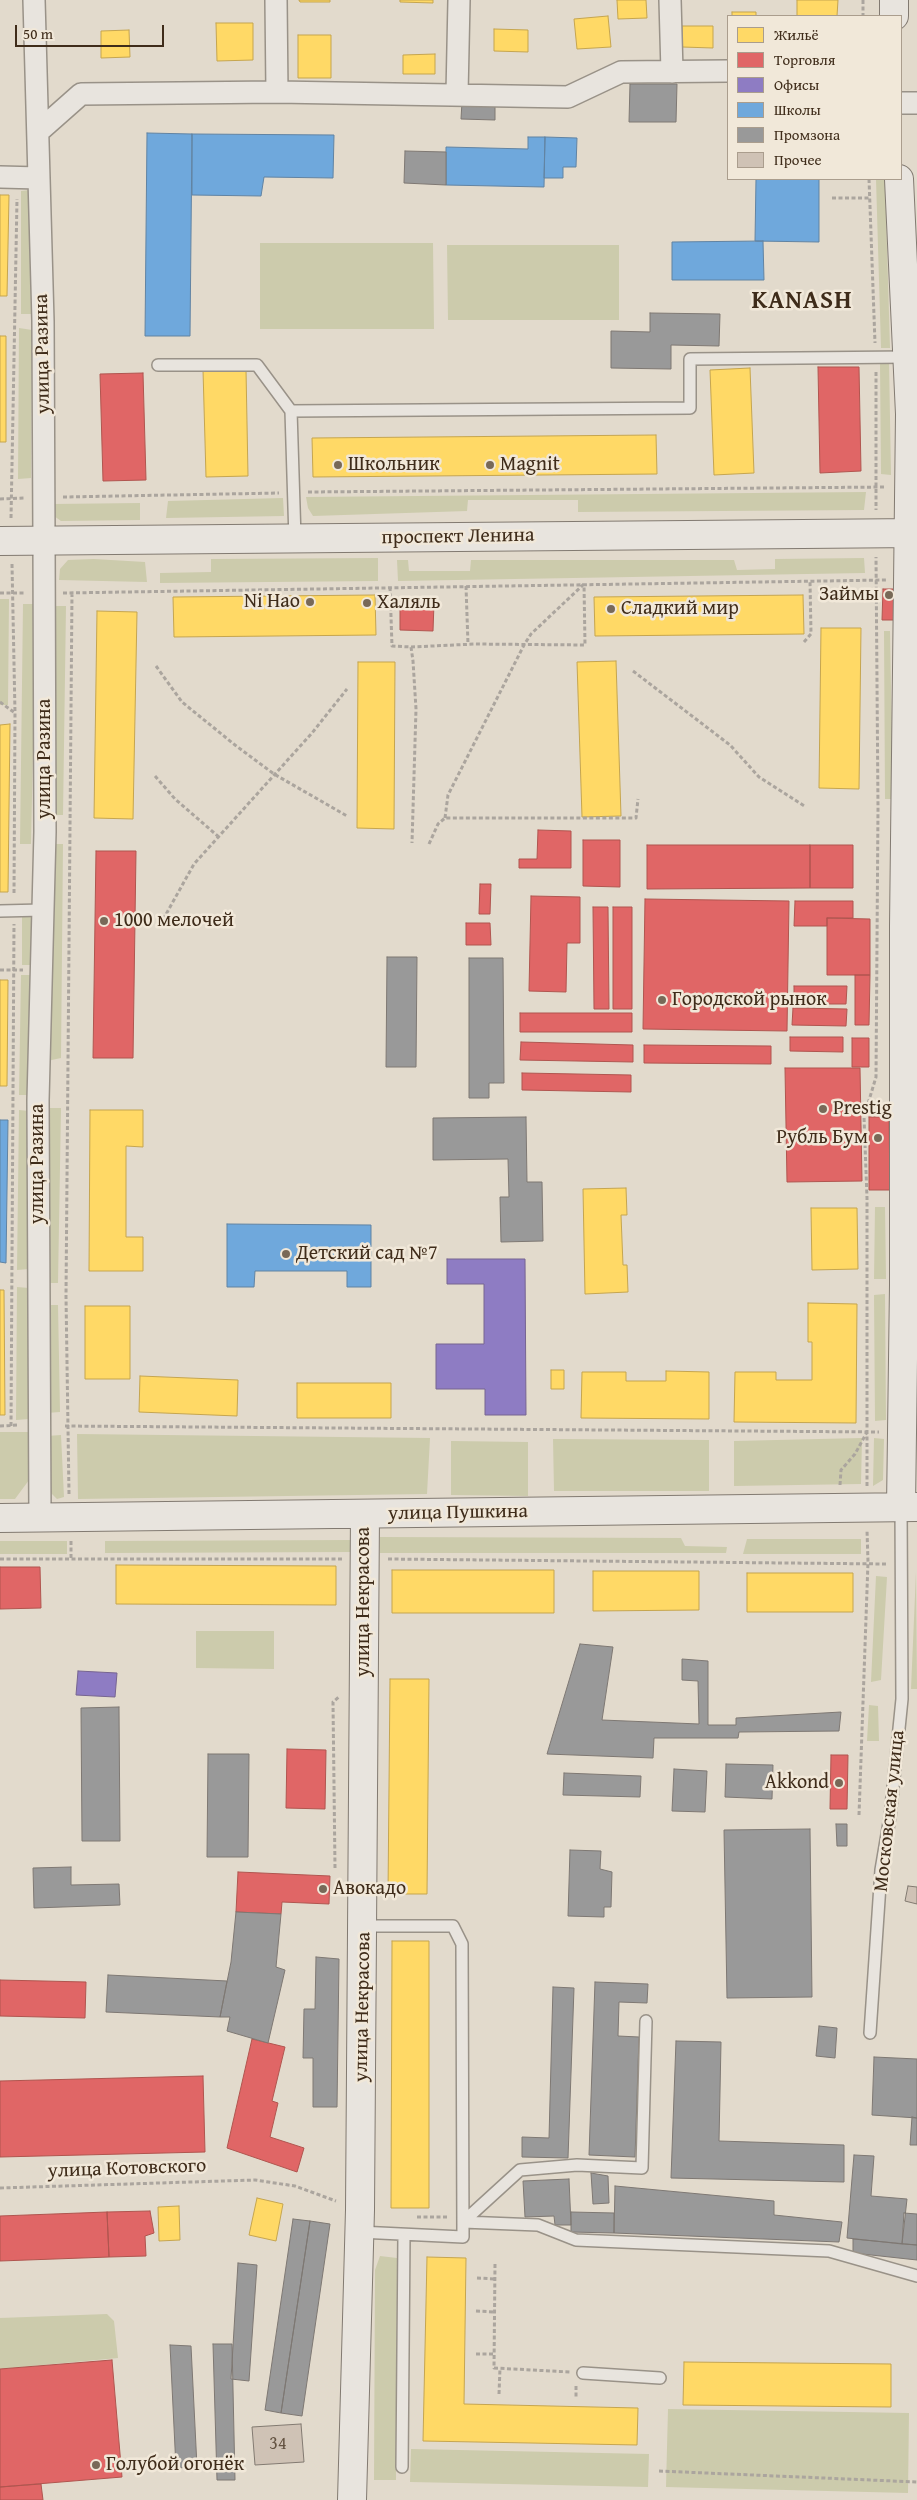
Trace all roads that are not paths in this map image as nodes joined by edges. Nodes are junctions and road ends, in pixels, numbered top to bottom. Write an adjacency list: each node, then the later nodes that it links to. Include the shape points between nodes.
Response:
1 (34, 0): 13 (street, улица Разина)
2 (276, 0): 9 (street)
3 (458, 0): 10 (street)
4 (670, 0): 8 (street)
5 (894, 0): 6 (street)
6 (894, 15)
7 (727, 71): 8 (street)
8 (672, 72): 10 (street, via 621,72 568,97)
9 (277, 92): 10 (street); 13 (street, via 81,94)
10 (457, 94)
11 (902, 103): 12 (street)
12 (917, 103)
13 (38, 132): 15 (street, улица Разина)
14 (9, 176): 15 (street)
15 (39, 178): 24 (street, улица Разина)
16 (899, 180): 17 (street, Московская улица)
17 (912, 356): 19 (lane, via 690,359 690,408); 20 (street, Московская улица)
18 (158, 365): 19 (lane, via 257,365)
19 (291, 410): 22 (lane)
20 (913, 414): 21 (street, Московская улица, via 909,487)
21 (913, 533): 22 (street, проспект Ленина); 27 (street, Московская улица, via 909,580)
22 (294, 539): 24 (street, проспект Ленина)
23 (5, 541): 24 (street, проспект Ленина)
24 (44, 541): 26 (street, улица Разина)
25 (0, 910): 26 (lane)
26 (43, 910): 32 (street, улица Разина, via 38,1100)
27 (910, 926): 28 (street, Московская улица)
28 (911, 1137): 29 (street, Московская улица, via 902,1432)
29 (909, 1507): 30 (street, улица Пушкина); 35 (lane, Московская улица, via 901,1564 902,1699 882,1870)
30 (365, 1514): 32 (street, улица Пушкина); 33 (street, улица Некрасова)
31 (0, 1518): 32 (street, улица Пушкина)
32 (40, 1518)
33 (364, 1926): 36 (lane, via 453,1926 462,1944); 37 (street, улица Некрасова)
34 (646, 2021): 36 (lane, via 642,2168 577,2165 520,2170)
35 (870, 2033)
36 (463, 2220): 38 (lane, via 463,2237); 39 (lane, via 538,2225 576,2240 829,2251)
37 (360, 2221): 38 (lane); 43 (street, улица Некрасова)
38 (404, 2235): 42 (lane)
39 (917, 2276)
40 (583, 2373): 41 (lane)
41 (660, 2378)
42 (402, 2467)
43 (352, 2500)

